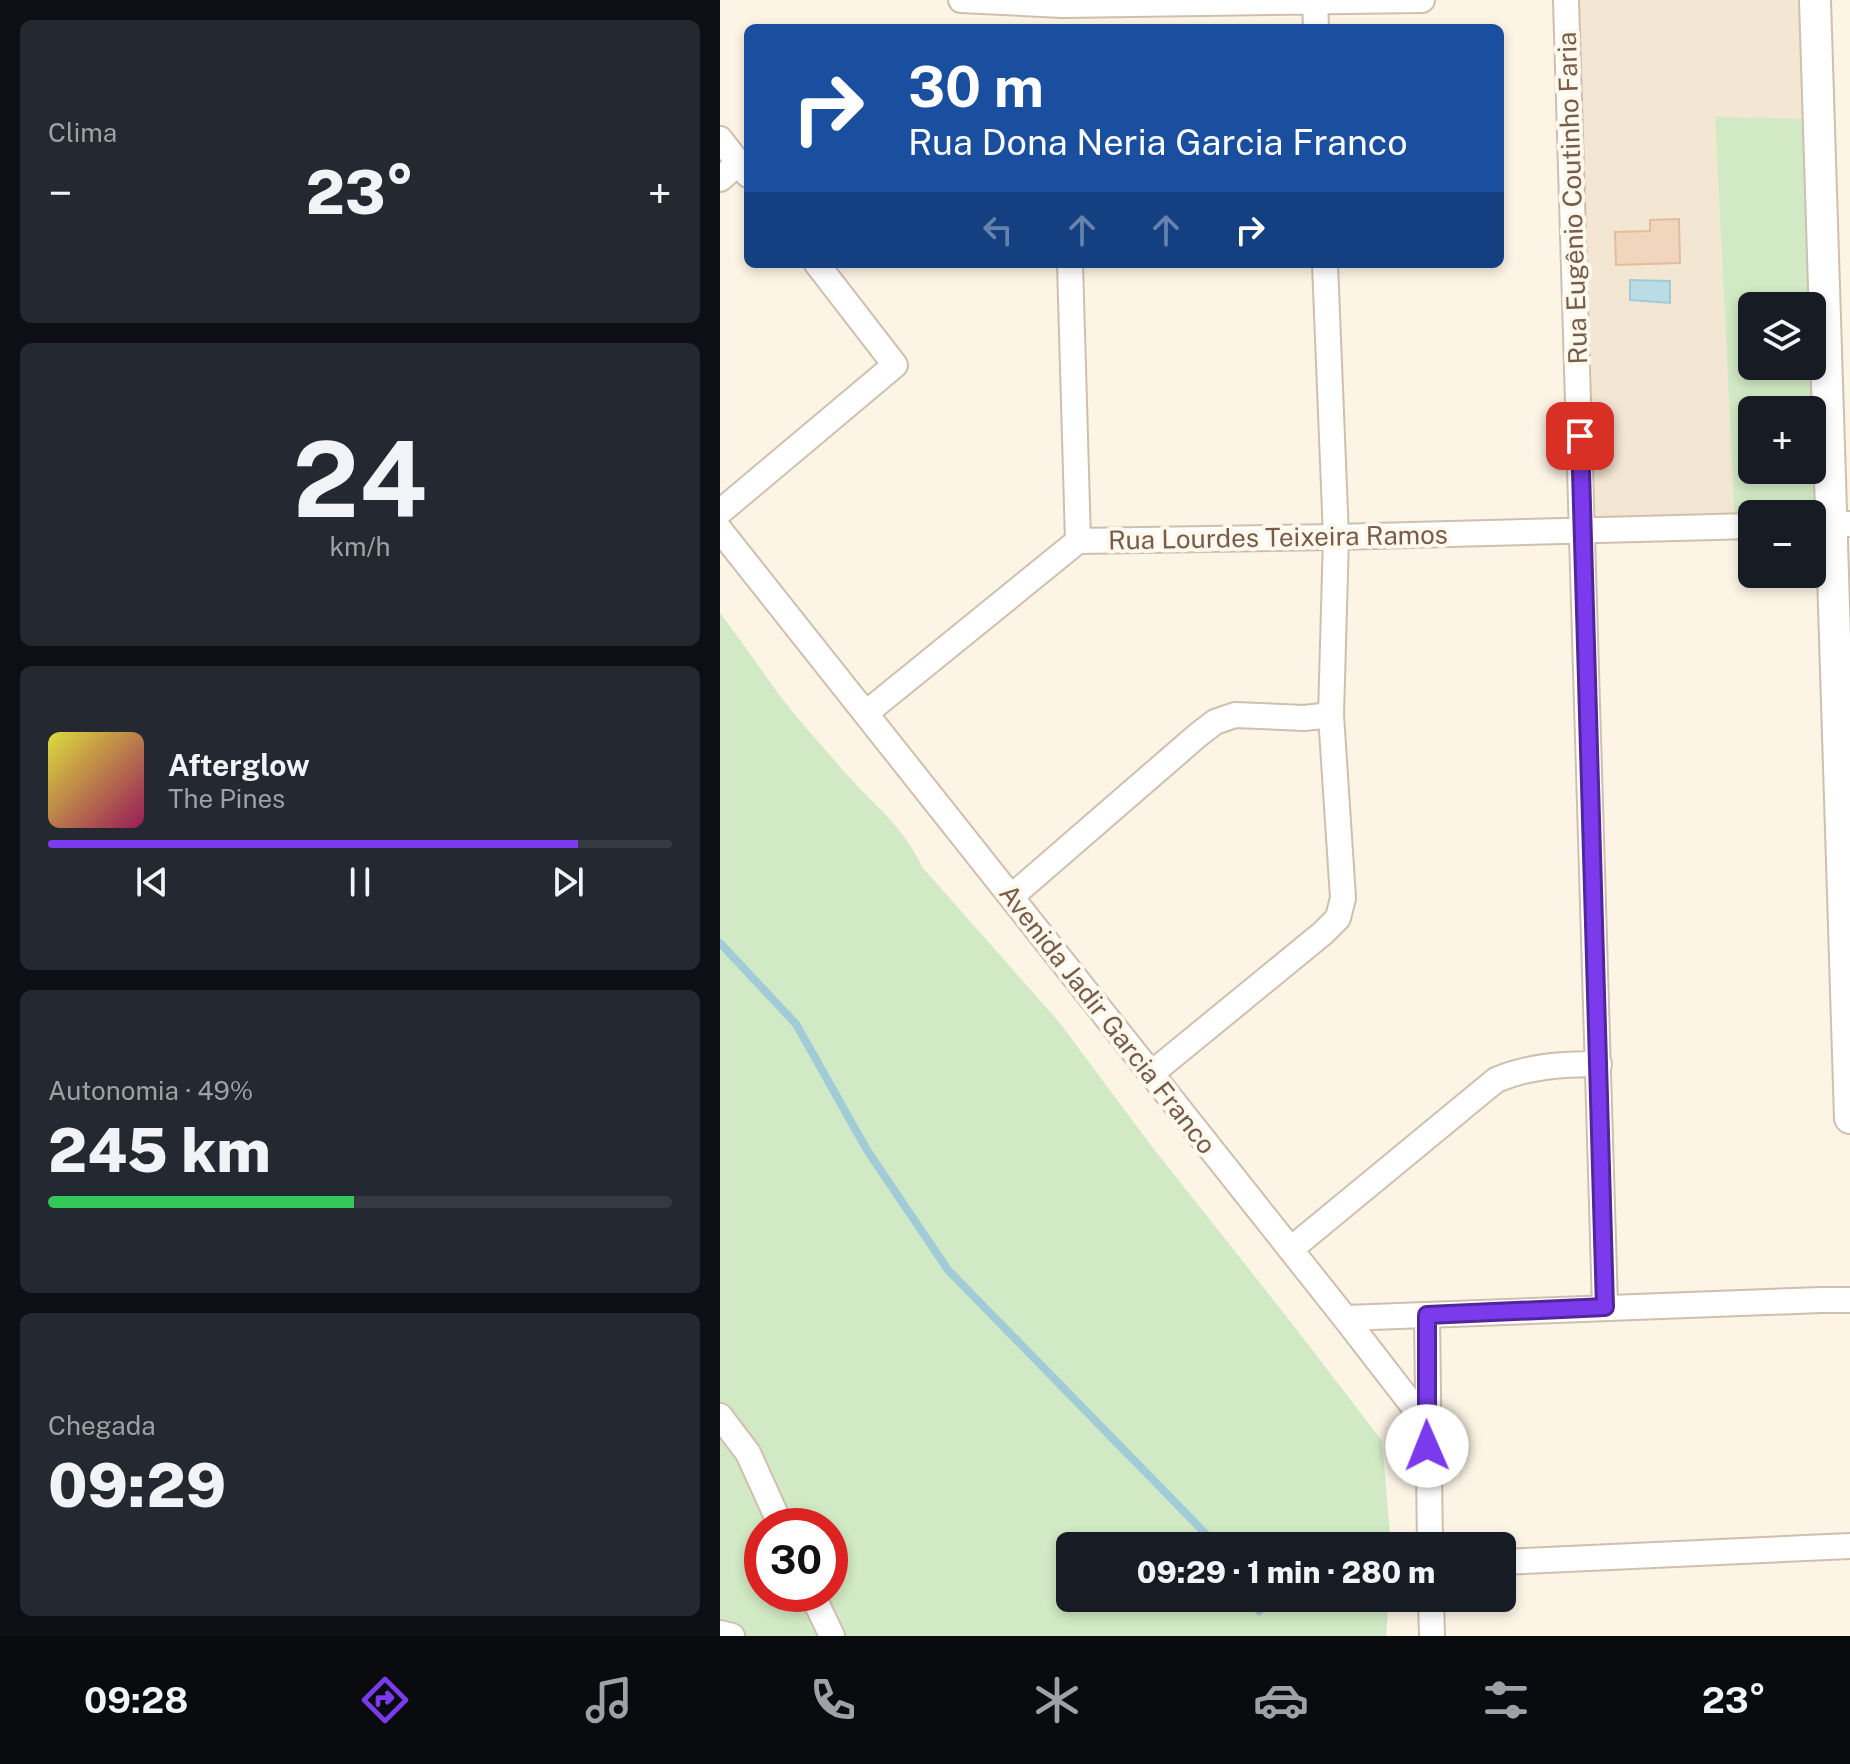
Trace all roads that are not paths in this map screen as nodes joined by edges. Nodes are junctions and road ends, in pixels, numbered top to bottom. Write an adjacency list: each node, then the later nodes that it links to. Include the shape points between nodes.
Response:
1 (961, 0): 6 (street)
2 (1422, 0): 5 (street)
3 (1566, 0): 17 (street, Rua Eugênio Coutinho Faria)
4 (1815, 0): 14 (street)
5 (1315, 1): 6 (street); 7 (street)
6 (1062, 16)
7 (1316, 24)
8 (720, 139): 9 (street)
9 (736, 172)
10 (820, 268): 13 (street, via 895,365)
11 (1070, 268): 19 (street)
12 (1325, 268): 18 (street)
13 (720, 512)
14 (1831, 525): 25 (street)
15 (1738, 526): 17 (street, Rua Lourdes Teixeira Ramos)
16 (720, 530): 20 (street, Avenida Jadir Garcia Franco)
17 (1583, 530): 18 (street, Rua Lourdes Teixeira Ramos); 23 (street, Rua Eugênio Coutinho Faria)
18 (1336, 537): 19 (street, Rua Lourdes Teixeira Ramos); 21 (street)
19 (1078, 541): 20 (street, Rua Lourdes Teixeira Ramos)
20 (866, 713): 22 (street, Avenida Jadir Garcia Franco)
21 (1331, 715): 22 (street, via 1235,715 1215,722); 24 (street, via 1343,898 1338,918)
22 (1011, 897): 24 (street, Avenida Jadir Garcia Franco)
23 (1599, 1064): 26 (street, via 1563,1064 1496,1080); 28 (street, Rua Eugênio Coutinho Faria)
24 (1152, 1073): 26 (street, Avenida Jadir Garcia Franco)
25 (1850, 1118)
26 (1291, 1249): 30 (street, Avenida Jadir Garcia Franco)
27 (1850, 1300): 28 (street)
28 (1605, 1307): 29 (street)
29 (1427, 1315): 30 (street); 32 (street)
30 (1345, 1318): 32 (street, Avenida Jadir Garcia Franco)
31 (720, 1416): 33 (street, via 748,1453)
32 (1427, 1424): 34 (street)
33 (773, 1508)
34 (1430, 1532)
35 (1850, 1546): 36 (street)
36 (1516, 1561)
37 (821, 1612): 41 (street)
38 (1431, 1612): 42 (street)
39 (720, 1633): 40 (street)
40 (732, 1636)
41 (832, 1636)
42 (1432, 1636)

